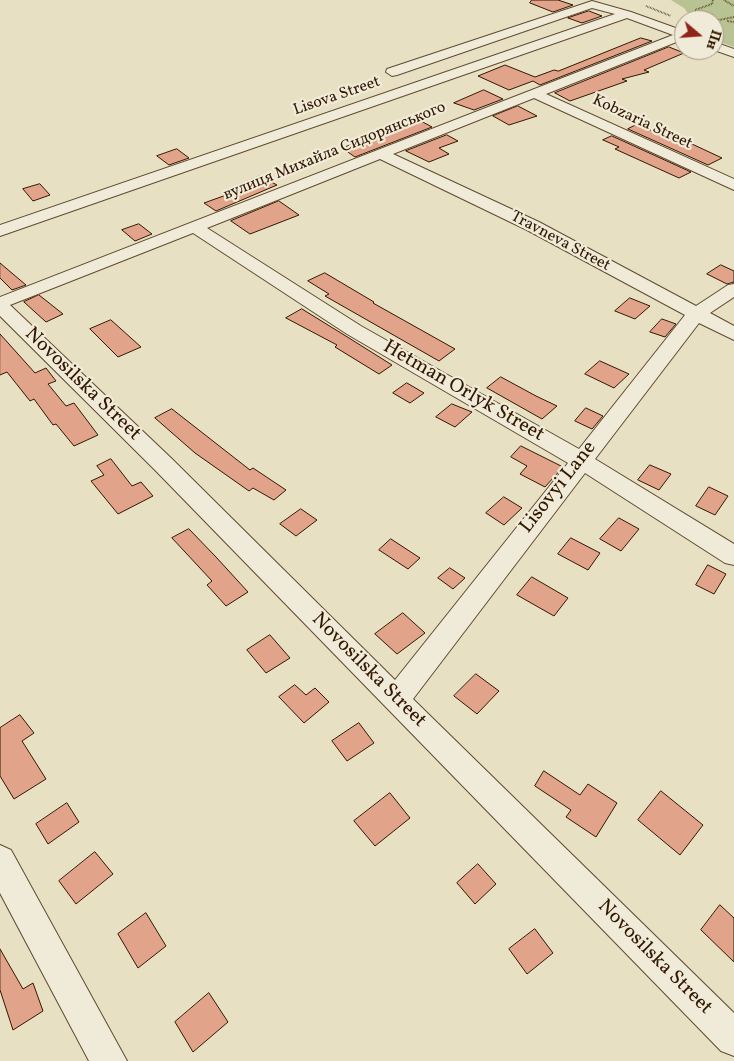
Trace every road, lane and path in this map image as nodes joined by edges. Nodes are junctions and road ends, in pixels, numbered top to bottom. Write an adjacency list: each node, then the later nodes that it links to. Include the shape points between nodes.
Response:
1 (713, 0): 4 (path, via 712,4)
2 (724, 0): 3 (path)
3 (734, 6)
4 (696, 10)
5 (627, 14): 9 (street); 11 (street, via 592,4); 16 (street, Lisova Street)
6 (734, 17): 7 (path)
7 (724, 20): 8 (path)
8 (734, 22)
9 (674, 31)
10 (674, 39): 12 (street, вулиця Михайла Сидорянського)
11 (392, 72)
12 (536, 94): 13 (street, вулиця Михайла Сидорянського, via 466,119); 14 (street, Kobzaria Street)
13 (383, 155): 15 (street, вулиця Михайла Сидорянського); 19 (street, Travneva Street, via 533,226)
14 (734, 185)
15 (194, 227): 18 (street, вулиця Михайла Сидорянського); 21 (street, Hetman Orlyk Street, via 354,330)
16 (0, 231)
17 (734, 289): 19 (street, Lisovyi Lane)
18 (0, 305): 23 (street, Novosilska Street, via 163,464)
19 (696, 314): 20 (street, Travneva Street); 21 (street, Lisovyi Lane)
20 (734, 334)
21 (580, 460): 22 (street, Hetman Orlyk Street); 23 (street, Lisovyi Lane)
22 (734, 556)
23 (396, 700): 25 (street, Novosilska Street)
24 (0, 860): 26 (street)
25 (734, 1038)
26 (109, 1061)

